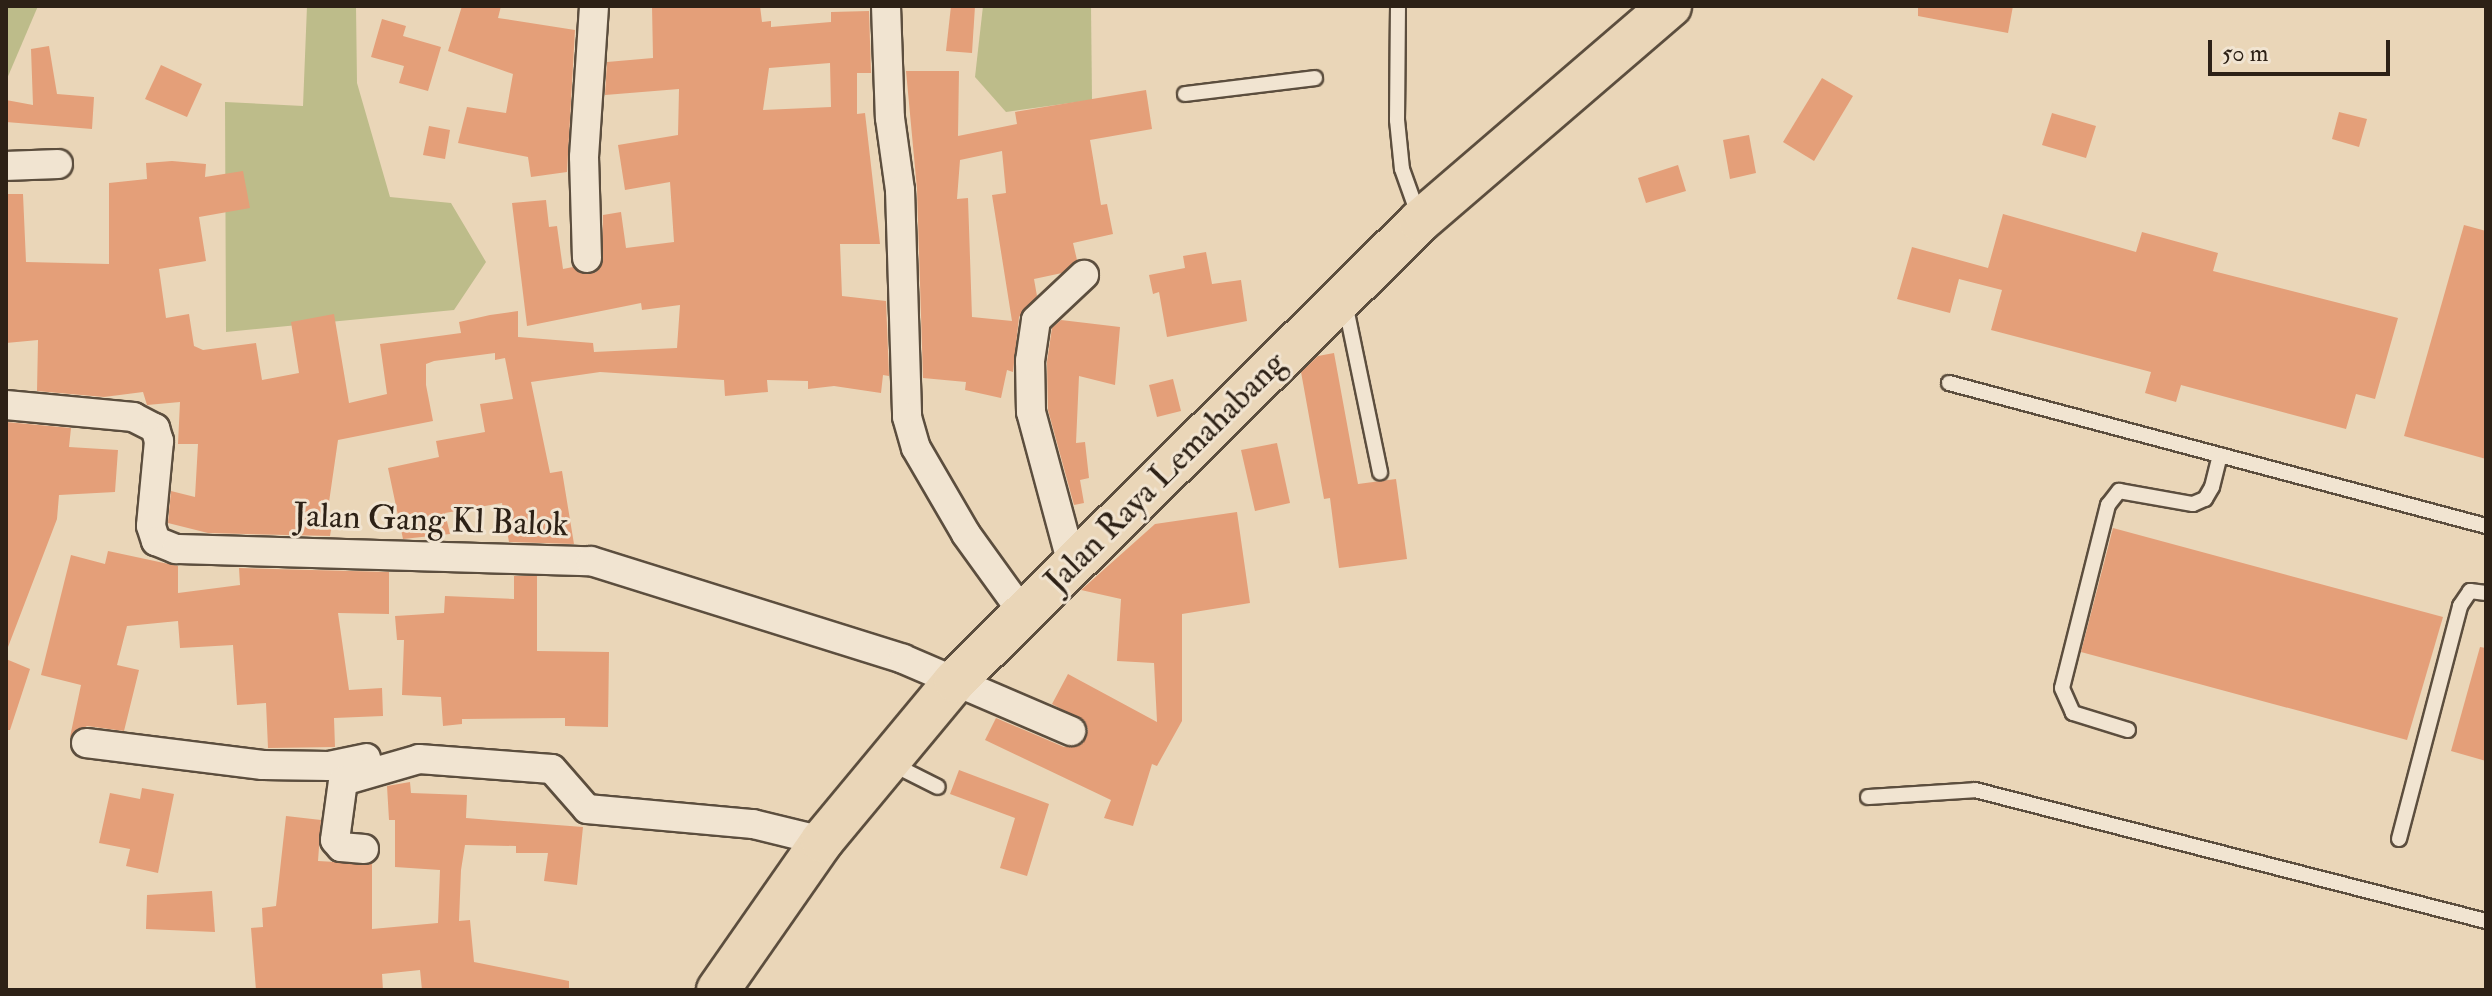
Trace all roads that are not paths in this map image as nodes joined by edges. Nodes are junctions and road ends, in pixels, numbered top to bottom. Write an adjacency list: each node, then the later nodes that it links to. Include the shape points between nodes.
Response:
1 (594, 6): 10 (street, via 584,157)
2 (886, 6): 20 (street, via 890,118 900,190 907,417 916,448 966,534)
3 (1398, 6): 9 (lane, via 1402,169)
4 (1670, 6): 9 (main road, Jalan Raya Lemahabang)
5 (1315, 78): 6 (lane)
6 (1185, 94)
7 (58, 164): 8 (street)
8 (6, 166)
9 (1420, 221): 12 (main road, Jalan Raya Lemahabang)
10 (587, 258)
11 (1084, 275): 18 (street, via 1036,320 1030,361 1031,412)
12 (1344, 296): 16 (lane); 18 (main road, Jalan Raya Lemahabang)
13 (1949, 383): 15 (lane)
14 (6, 405): 21 (street, Jalan Gang Kl Balok, via 133,417 155,428 159,441 151,526 156,541 176,549 591,561 878,650)
15 (2220, 455): 17 (lane); 22 (lane, via 2205,499 2193,504 2119,491 2108,505 2062,688 2073,713)
16 (1380, 472)
17 (2486, 526)
18 (1072, 564): 20 (main road, Jalan Raya Lemahabang)
19 (2486, 593): 31 (lane, via 2470,591 2460,606)
20 (1023, 613): 21 (main road, Jalan Raya Lemahabang)
21 (955, 681): 23 (street); 26 (main road, Jalan Raya Lemahabang)
22 (2128, 730)
23 (1071, 731)
24 (86, 743): 25 (street, via 307,767 401,749 452,753)
25 (463, 761): 28 (street, via 397,762); 32 (street, via 552,769 587,809 753,824)
26 (884, 761): 29 (lane); 32 (main road, Jalan Raya Lemahabang)
27 (287, 776): 28 (lane)
28 (343, 781): 33 (street, via 335,840 341,847)
29 (938, 787)
30 (1868, 797): 34 (lane, via 1975,790)
31 (2399, 839)
32 (822, 841): 35 (main road, Jalan Raya Lemahabang)
33 (364, 849)
34 (2486, 921)
35 (718, 990)

